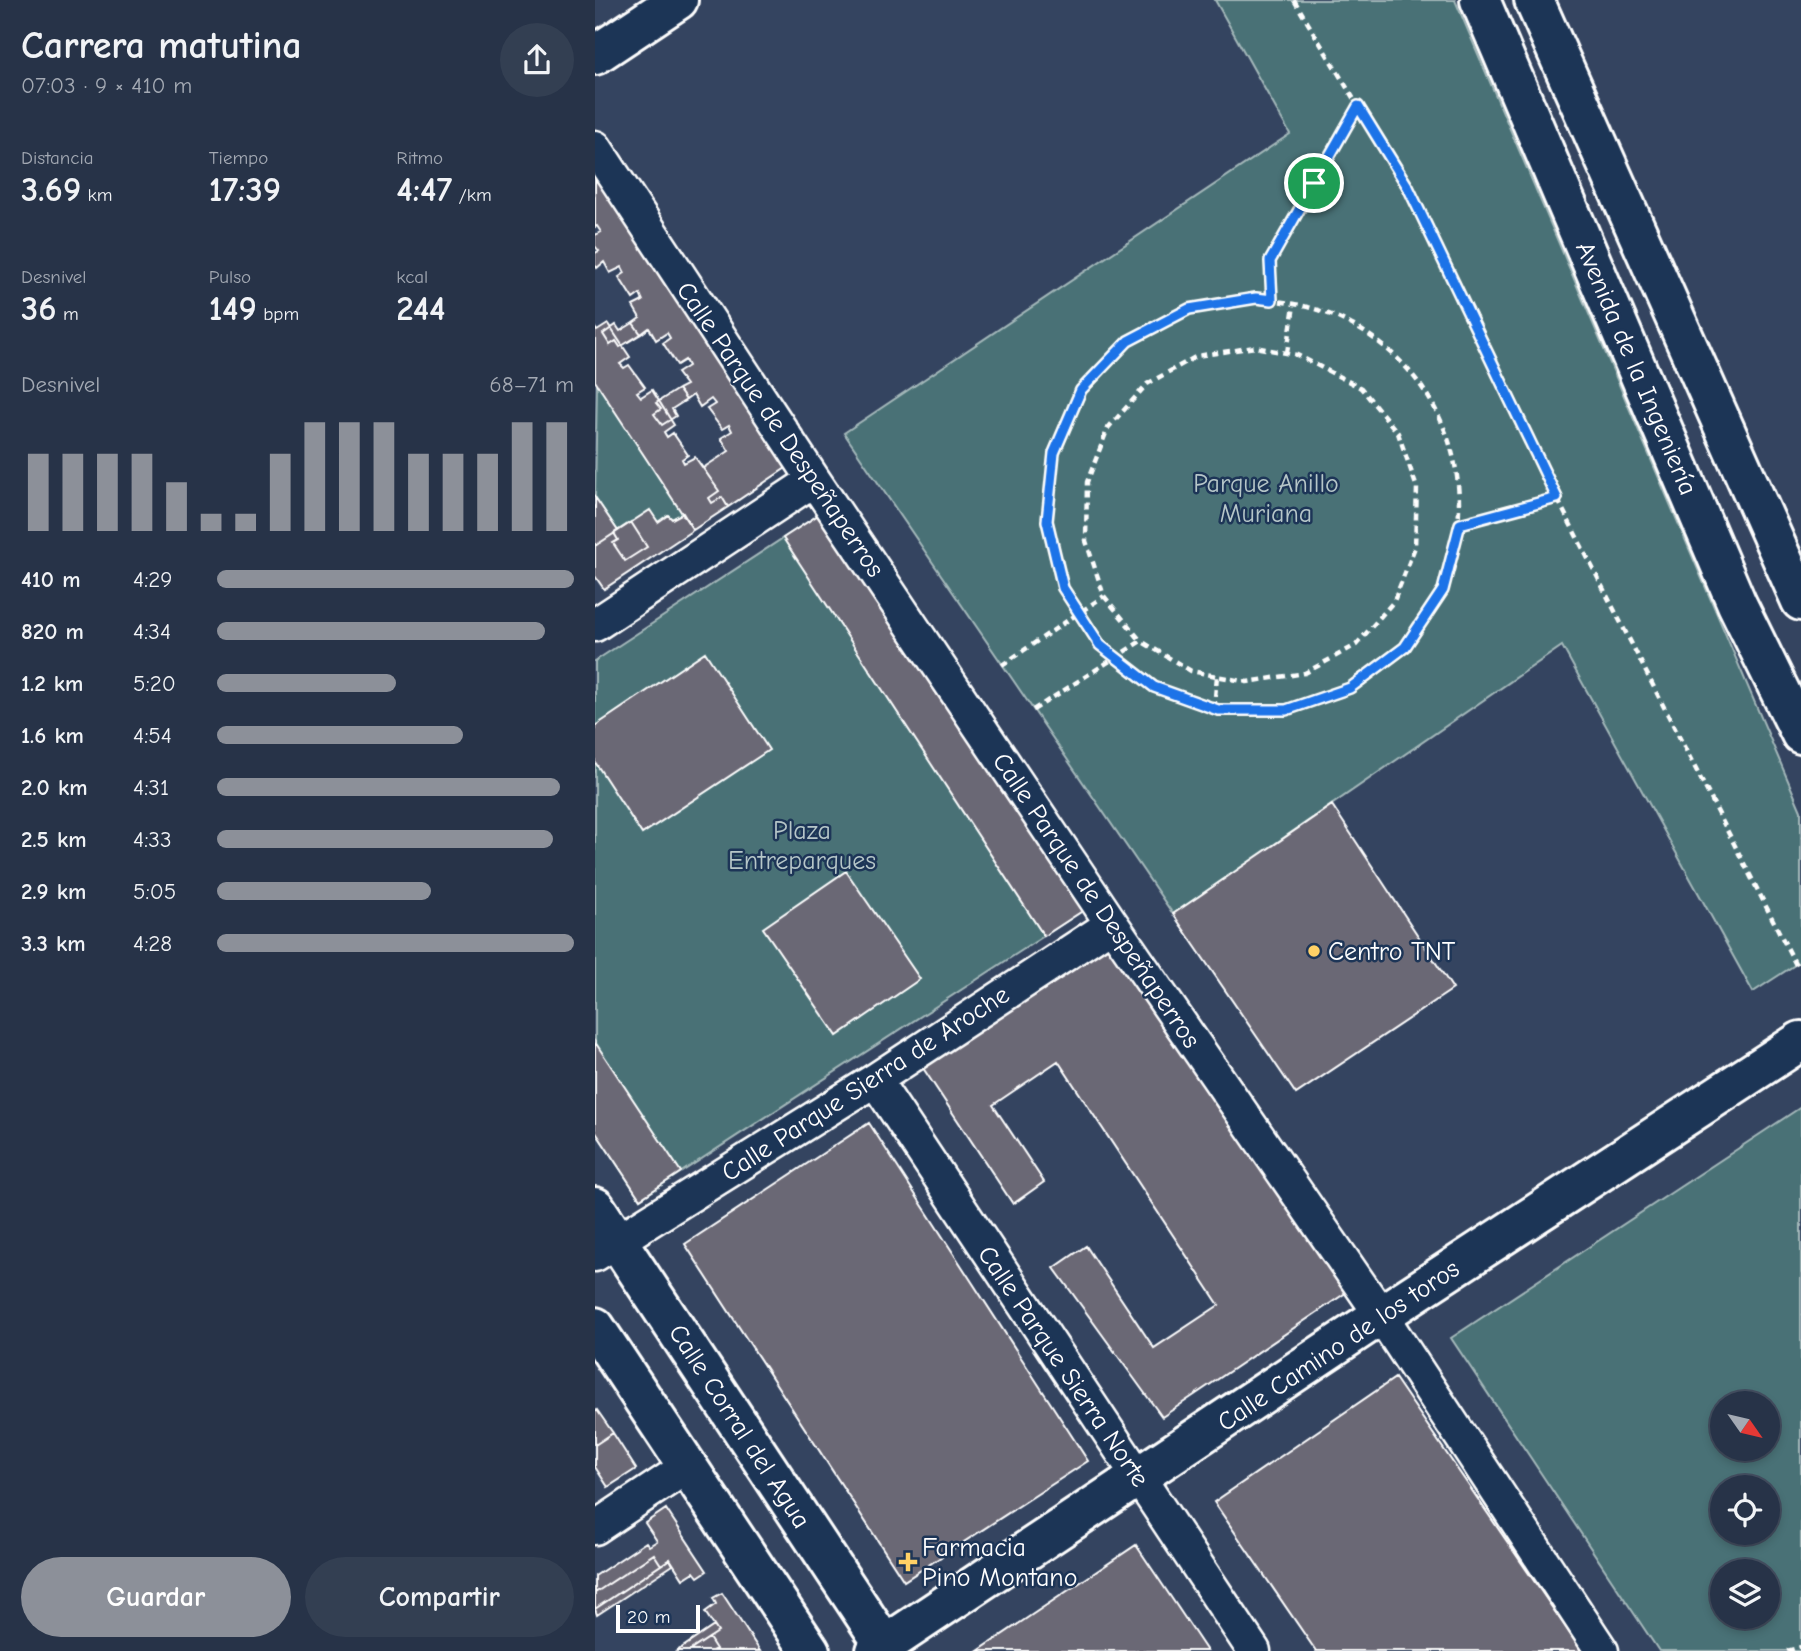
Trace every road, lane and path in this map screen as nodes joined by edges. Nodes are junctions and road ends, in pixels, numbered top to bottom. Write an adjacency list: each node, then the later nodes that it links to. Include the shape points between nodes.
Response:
1 (678, 0): 5 (street)
2 (1294, 0): 6 (path)
3 (1480, 0): 24 (street, Avenida de la Ingeniería, via 1737,604)
4 (1534, 0): 15 (street, Avenida de la Ingeniería)
5 (595, 55)
6 (1358, 106): 8 (path, via 1270,261); 12 (path, via 1408,187)
7 (595, 147): 11 (street, Calle Parque de Despeñaperros)
8 (1272, 300): 9 (path); 16 (path, via 1256,298 1189,309 1128,341 1081,390 1054,453 1047,521 1063,588)
9 (1294, 304): 10 (path); 13 (path, via 1323,309 1383,342 1428,393 1455,456)
10 (1287, 353): 14 (path, via 1255,347 1197,356 1146,384 1108,428 1087,482 1086,541); 21 (path, via 1361,388 1398,433 1417,488 1415,547 1394,601 1356,645 1305,673 1247,682)
11 (814, 480): 17 (street); 25 (street, Calle Parque de Despeñaperros)
12 (1557, 498): 13 (path); 26 (path)
13 (1460, 524): 22 (path, via 1443,590 1405,647 1350,688 1286,710)
14 (1104, 596): 16 (path); 18 (path)
15 (1801, 601)
16 (1080, 613): 19 (path, via 1100,645); 20 (path)
17 (595, 625)
18 (1141, 641): 19 (path); 21 (path, via 1191,671)
19 (1116, 657): 22 (path, via 1154,687); 23 (path)
20 (1002, 665)
21 (1217, 676): 22 (path)
22 (1214, 708)
23 (1033, 710)
24 (1801, 734)
25 (1112, 924): 28 (street, Calle Parque Sierra de Aroche); 31 (street, Calle Parque de Despeñaperros)
26 (1796, 965)
27 (1801, 1041): 31 (street, Calle Camino de los toros)
28 (875, 1080): 30 (street, Calle Parque Sierra de Aroche); 34 (street, Calle Parque Sierra Norte)
29 (595, 1207): 30 (street, Calle Corral del Agua)
30 (606, 1247): 37 (street, Calle Corral del Agua)
31 (1381, 1315): 34 (street, Calle Camino de los toros); 40 (street, Calle Parque de Despeñaperros)
32 (595, 1327): 33 (street)
33 (688, 1466): 35 (street); 38 (street)
34 (1139, 1478): 37 (street, Calle Camino de los toros); 39 (street, Calle Parque Sierra Norte)
35 (595, 1528)
36 (1801, 1647): 41 (path)
37 (883, 1649)
38 (810, 1651)
39 (1254, 1651)
40 (1602, 1651)
41 (1787, 1651)

